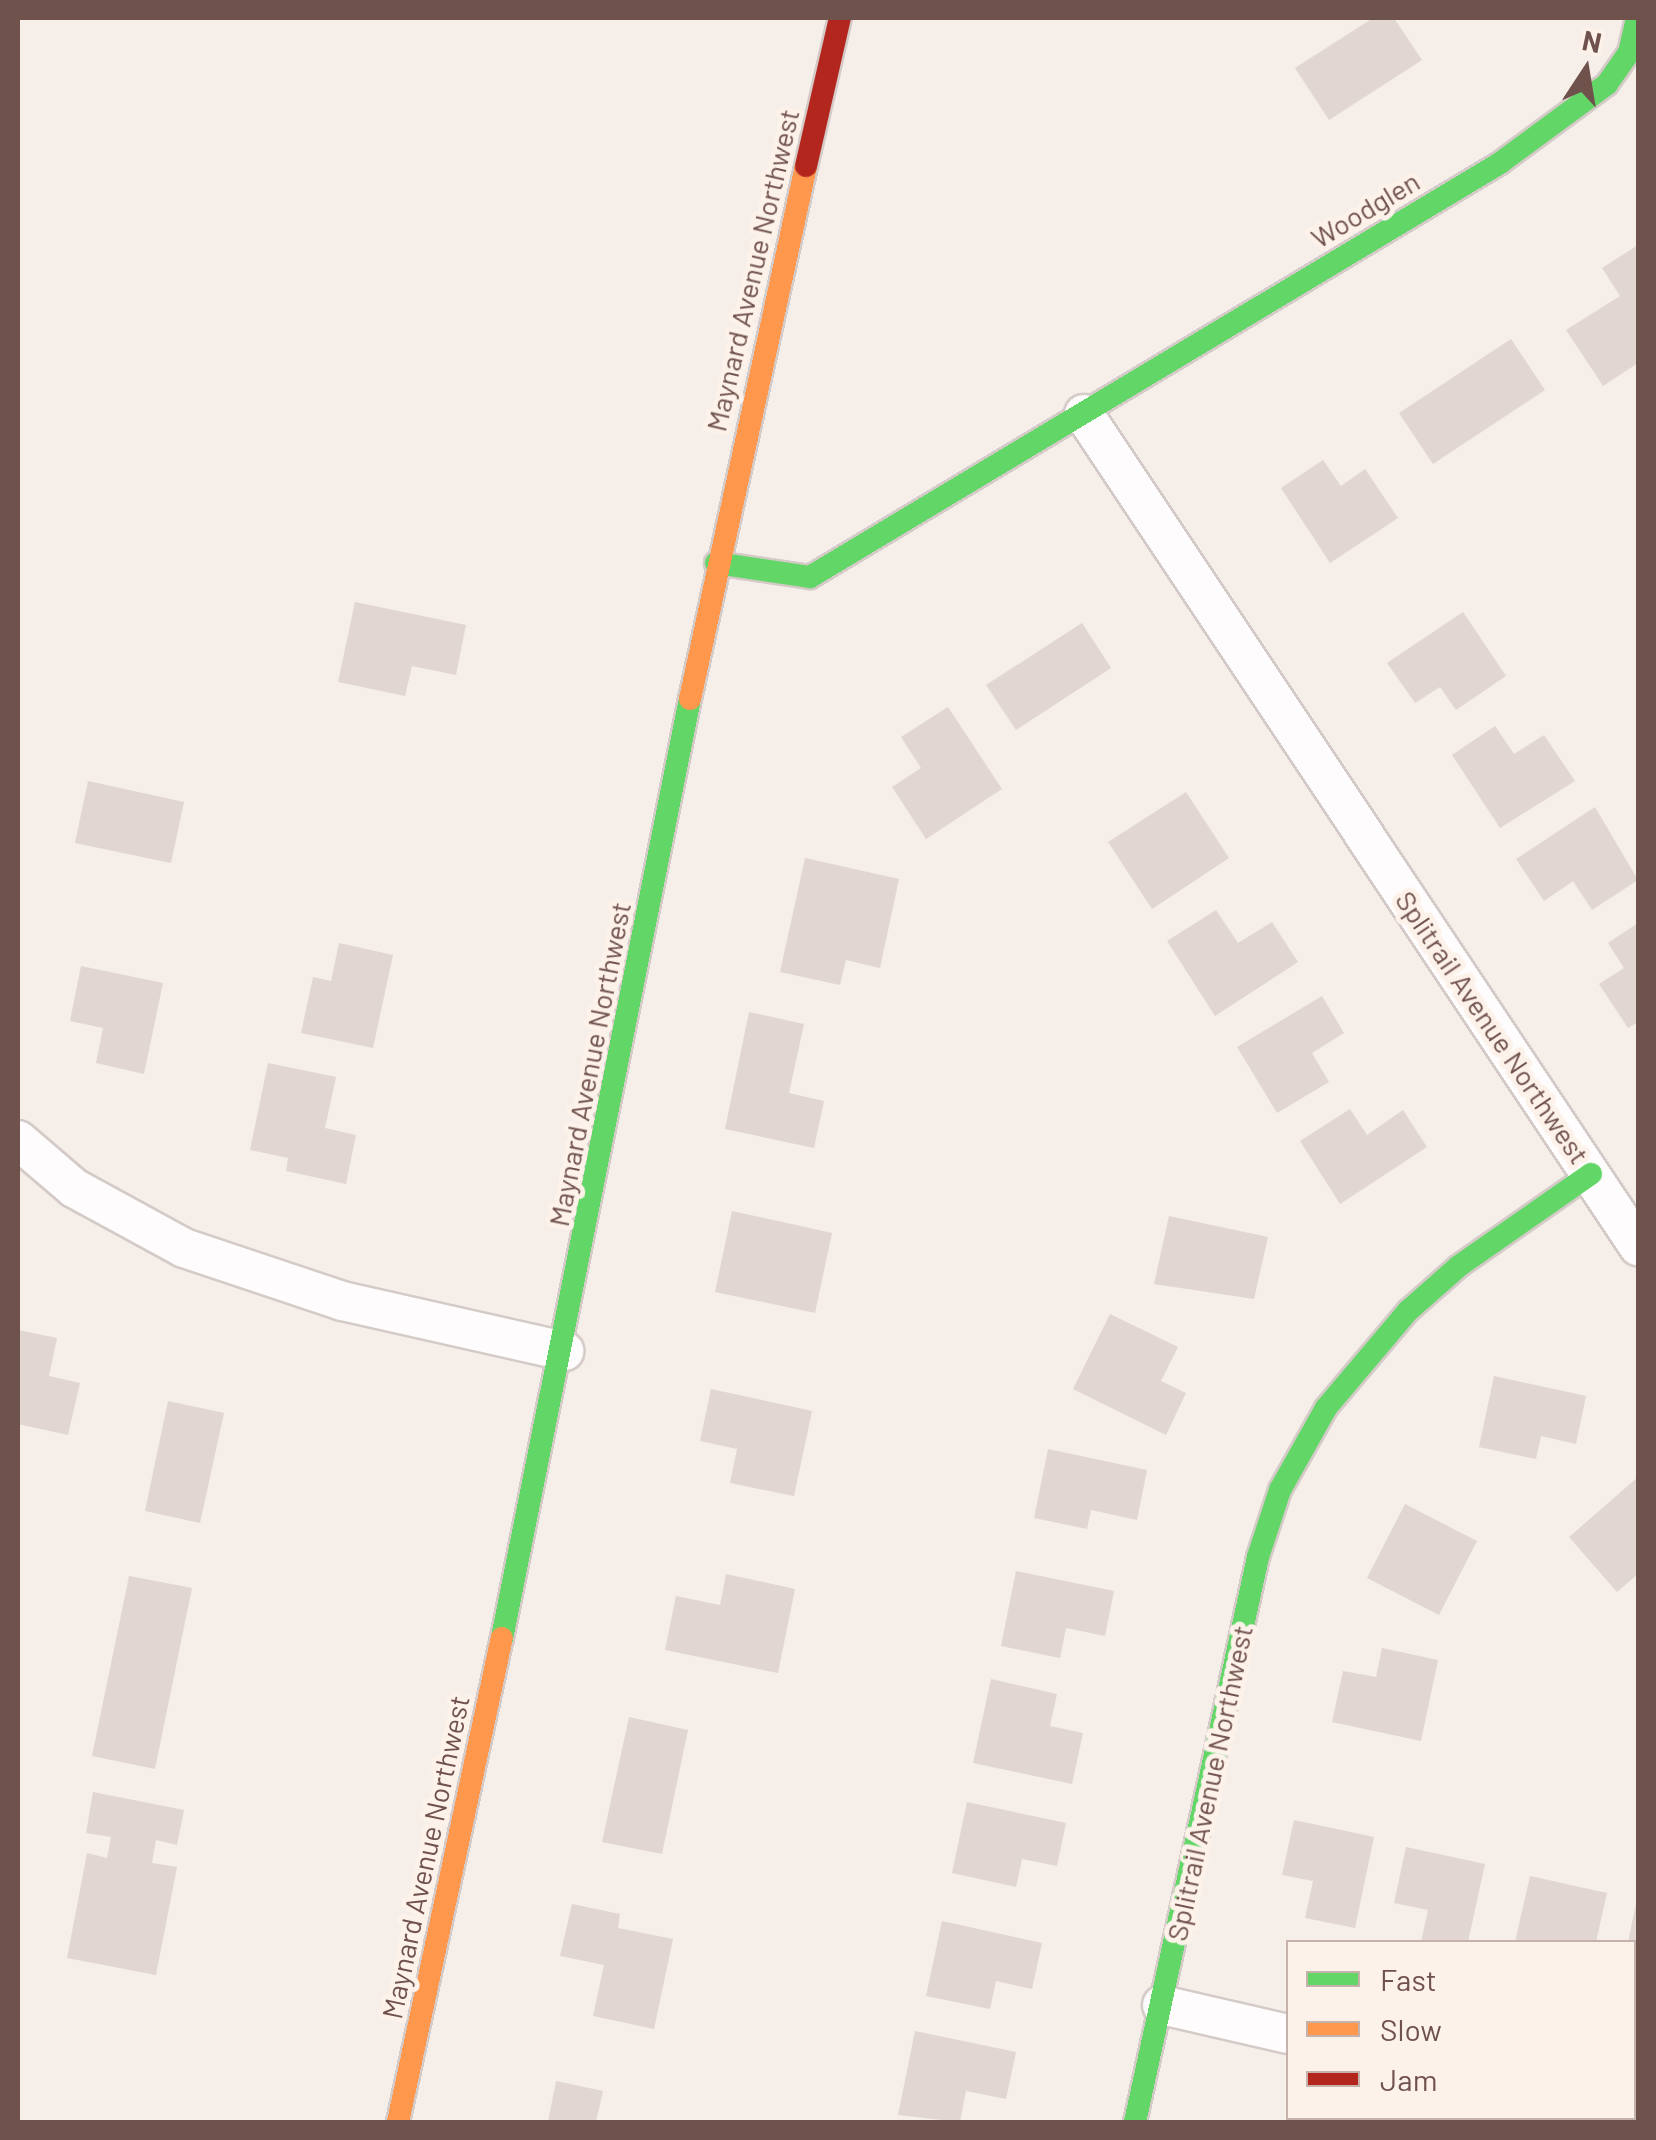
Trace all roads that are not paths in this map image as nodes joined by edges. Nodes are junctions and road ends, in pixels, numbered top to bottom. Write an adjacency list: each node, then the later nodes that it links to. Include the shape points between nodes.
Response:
1 (840, 18): 4 (street, Maynard Avenue Northwest)
2 (1638, 18): 3 (street, Woodglen, via 1629,53 1607,84 1500,162)
3 (1084, 414): 4 (street, Woodglen, via 810,577); 6 (street, Splitrail Avenue Northwest)
4 (716, 563): 8 (street, Maynard Avenue Northwest)
5 (18, 1140): 8 (street, via 74,1188 184,1248 342,1300)
6 (1592, 1174): 7 (street); 9 (street, Splitrail Avenue Northwest, via 1459,1266 1408,1311 1326,1408 1280,1490 1258,1558)
7 (1638, 1246)
8 (564, 1351): 11 (street, Maynard Avenue Northwest)
9 (1162, 2005): 10 (street); 12 (street, Splitrail Avenue Northwest)
10 (1286, 2034)
11 (398, 2122)
12 (1135, 2122)

